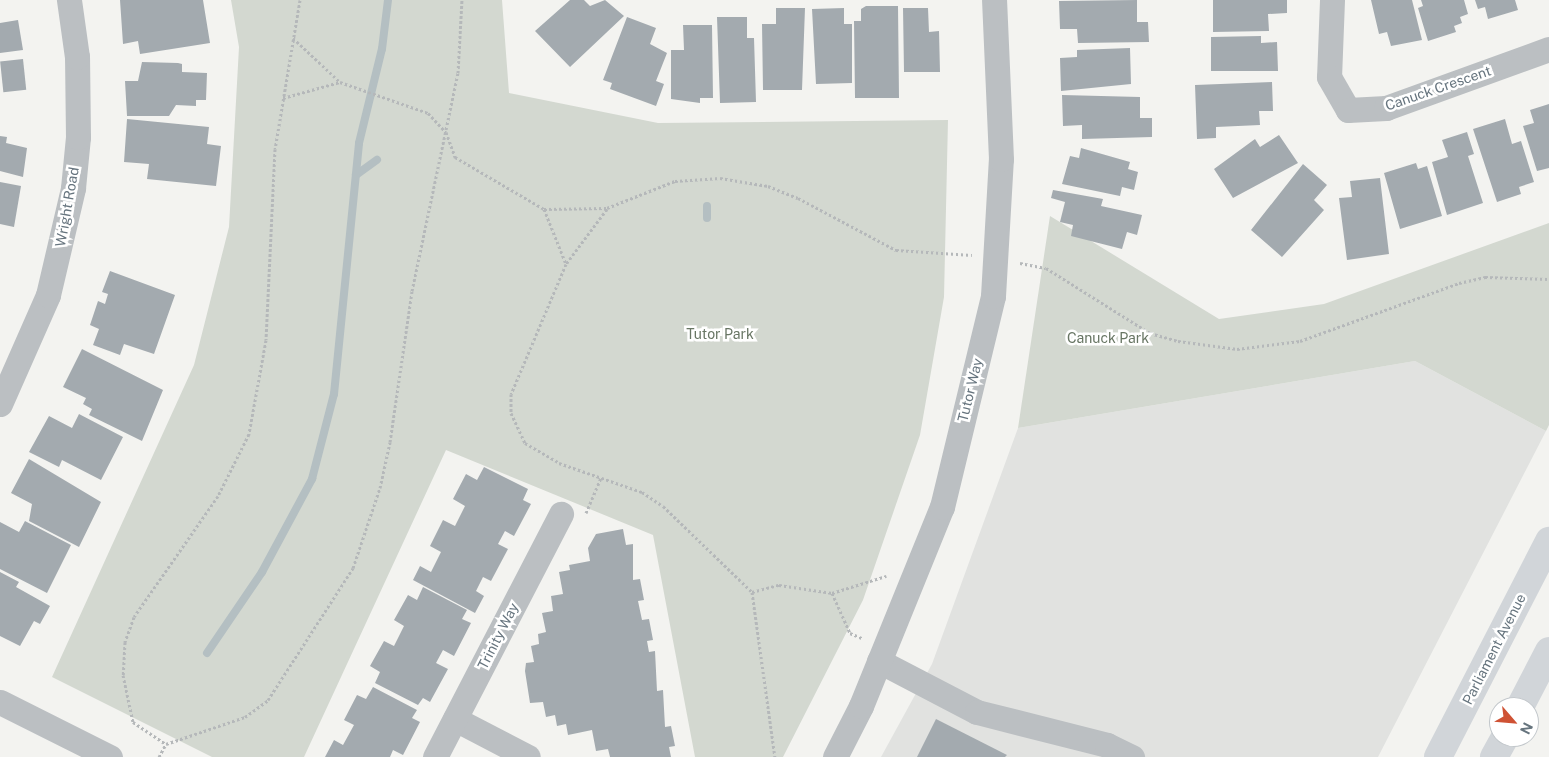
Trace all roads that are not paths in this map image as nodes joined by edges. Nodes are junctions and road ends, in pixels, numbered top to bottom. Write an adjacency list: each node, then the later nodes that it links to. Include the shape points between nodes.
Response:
1 (69, 0): 5 (street, Wright Road, via 77,57 78,137 72,188 48,295)
2 (994, 0): 9 (street, Tutor Way, via 1001,159 993,296 942,507)
3 (1332, 0): 4 (street, Canuck Crescent, via 1329,77 1348,110 1386,108)
4 (1549, 49)
5 (0, 404)
6 (561, 514): 12 (street, Trinity Way)
7 (1549, 541): 18 (main road, Parliament Avenue)
8 (1549, 651): 10 (main road)
9 (882, 655): 16 (street, Tutor Way); 17 (street, via 977,712 1108,744)
10 (1525, 697)
11 (0, 702): 13 (street)
12 (455, 718): 14 (street, Trinity Way); 15 (street)
13 (110, 757)
14 (435, 757)
15 (528, 757)
16 (835, 757)
17 (1132, 757)
18 (1438, 757)

